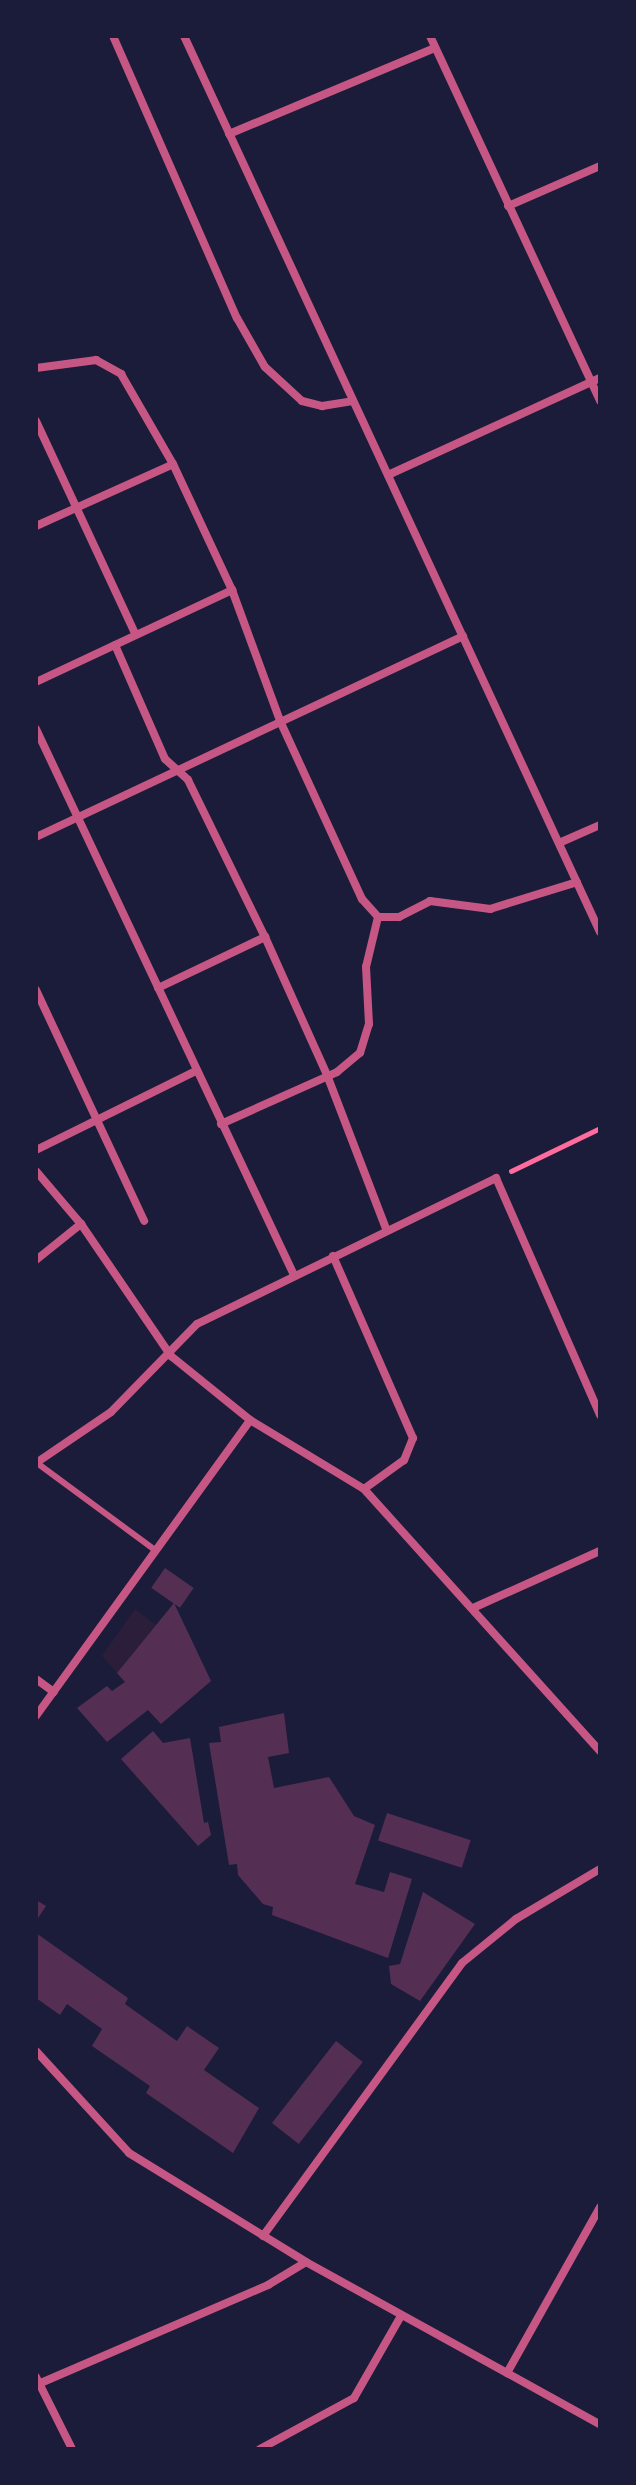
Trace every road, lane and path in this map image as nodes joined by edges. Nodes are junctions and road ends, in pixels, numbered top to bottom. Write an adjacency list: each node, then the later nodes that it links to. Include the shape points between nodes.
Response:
1 (113, 36): 10 (street, via 237,318 265,367 302,401 322,406)
2 (184, 36): 5 (street)
3 (430, 36): 4 (street)
4 (435, 48): 5 (street); 7 (street)
5 (229, 134): 10 (street)
6 (600, 166): 7 (street)
7 (508, 206): 9 (street)
8 (36, 368): 13 (street, via 96,360 114,366)
9 (596, 380): 11 (street); 14 (street)
10 (353, 401): 14 (street)
11 (600, 401)
12 (36, 421): 15 (street)
13 (173, 464): 15 (street); 17 (street)
14 (388, 475): 19 (street)
15 (76, 507): 16 (street); 18 (street)
16 (36, 526)
17 (232, 590): 18 (street); 22 (street)
18 (136, 635): 20 (street)
19 (463, 636): 22 (street); 28 (street)
20 (115, 645): 21 (street); 24 (street, via 165,759)
21 (37, 679)
22 (281, 723): 24 (street); 30 (street, via 362,899)
23 (36, 729): 25 (street)
24 (178, 770): 25 (street); 32 (street)
25 (77, 818): 27 (street); 33 (street)
26 (600, 825): 28 (street)
27 (36, 837)
28 (559, 843): 29 (street)
29 (577, 882): 30 (street, via 490,909 430,901 399,917); 31 (street)
30 (378, 917): 36 (street, via 366,967 365,1041 351,1064)
31 (600, 932)
32 (265, 937): 33 (street); 36 (street)
33 (158, 988): 35 (street)
34 (36, 990): 37 (street)
35 (196, 1071): 37 (street); 38 (street)
36 (327, 1075): 38 (street); 45 (street)
37 (95, 1117): 40 (street); 43 (street)
38 (221, 1124): 48 (street)
39 (600, 1128): 42 (path)
40 (36, 1150)
41 (36, 1171): 44 (street)
42 (496, 1178): 45 (street); 50 (street)
43 (144, 1221)
44 (81, 1224): 47 (street); 49 (street)
45 (386, 1229): 46 (street)
46 (333, 1256): 48 (street); 53 (street, via 413,1438 404,1460)
47 (36, 1260)
48 (294, 1275): 49 (street, via 197,1324)
49 (171, 1356): 51 (street); 52 (street, via 111,1412)
50 (600, 1415)
51 (250, 1420): 53 (street); 54 (street)
52 (37, 1463): 54 (lane)
53 (364, 1489): 56 (street)
54 (155, 1550): 58 (street)
55 (600, 1551): 56 (street)
56 (473, 1608): 60 (street)
57 (36, 1679): 58 (street)
58 (54, 1692): 59 (street)
59 (36, 1716)
60 (600, 1751)
61 (600, 1869): 64 (street, via 516,1919 462,1963)
62 (36, 2051): 64 (street, via 129,2153)
63 (600, 2207): 67 (street)
64 (263, 2236): 65 (street)
65 (306, 2262): 66 (street); 68 (street, via 268,2285)
66 (401, 2316): 67 (street); 71 (street, via 354,2398)
67 (507, 2373): 69 (street)
68 (37, 2382): 70 (street)
69 (600, 2424)
70 (72, 2449)
71 (260, 2449)

